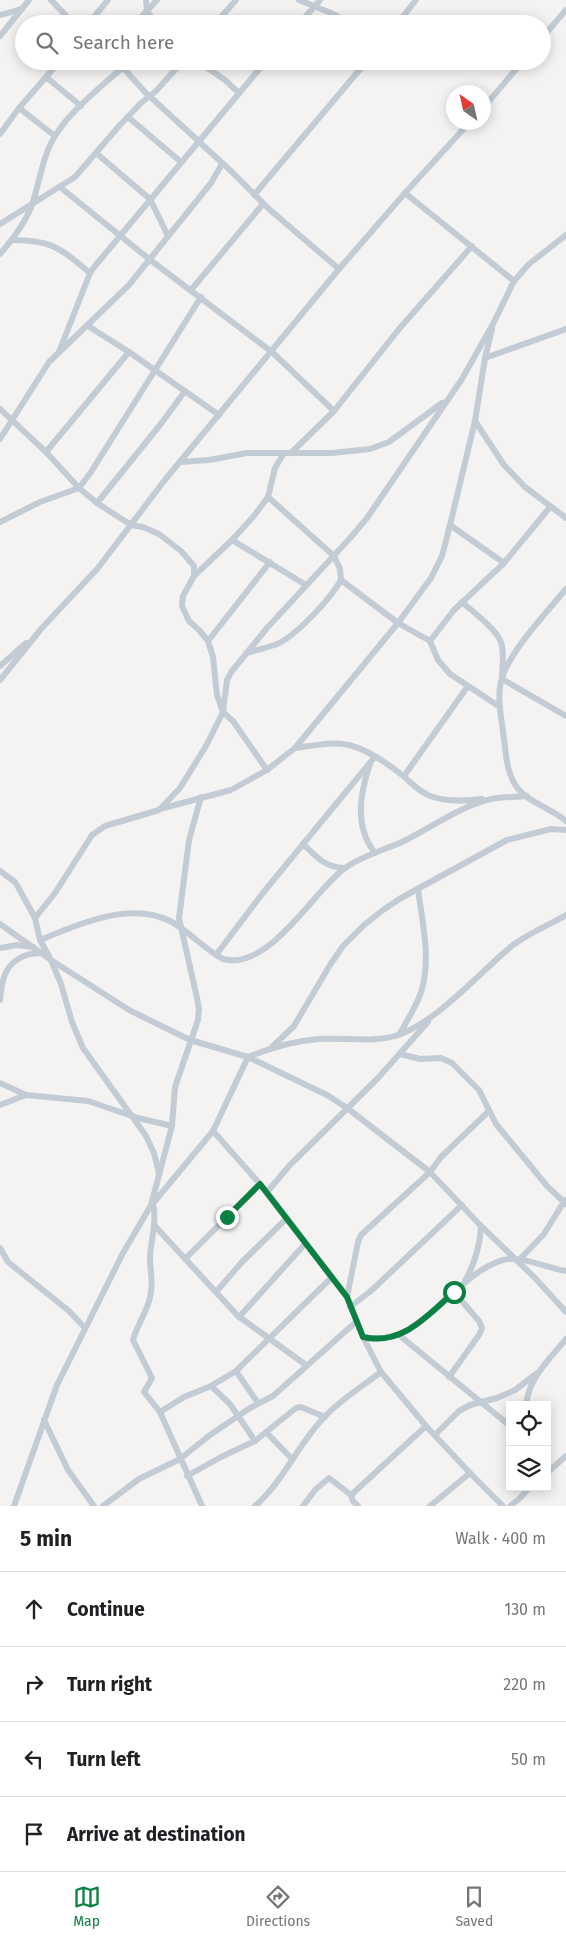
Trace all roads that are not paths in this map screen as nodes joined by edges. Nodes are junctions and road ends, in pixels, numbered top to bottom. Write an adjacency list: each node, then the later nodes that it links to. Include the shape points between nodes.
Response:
1 (29, 0): 11 (street)
2 (51, 0): 16 (street)
3 (108, 0): 17 (street)
4 (146, 0): 13 (street)
5 (157, 0): 13 (street)
6 (236, 0): 20 (street)
7 (299, 0): 10 (street)
8 (320, 0): 10 (street)
9 (416, 0): 23 (street)
10 (314, 7): 21 (street); 22 (street)
11 (22, 9): 14 (street); 15 (street)
12 (566, 10): 25 (street)
13 (147, 11): 18 (street); 19 (street)
14 (0, 14)
15 (17, 15)
16 (65, 15)
17 (96, 15)
18 (143, 15)
19 (150, 15)
20 (223, 15)
21 (307, 15)
22 (335, 15)
23 (404, 15)
24 (15, 18): 26 (street)
25 (551, 28)
26 (0, 36)
27 (52, 70): 35 (street)
28 (120, 70): 39 (street)
29 (126, 70): 37 (street)
30 (175, 70): 37 (street)
31 (210, 70): 36 (street)
32 (258, 70): 36 (street)
33 (359, 70): 51 (street)
34 (516, 70): 38 (street)
35 (46, 77): 39 (street); 40 (street)
36 (239, 93): 45 (street)
37 (150, 97): 41 (street); 45 (street)
38 (491, 100)
39 (81, 106): 44 (street)
40 (19, 108): 43 (street); 44 (street)
41 (128, 116): 46 (street); 47 (street)
42 (463, 130): 50 (street)
43 (0, 134)
44 (55, 136): 53 (street)
45 (199, 141): 47 (street); 48 (street)
46 (96, 153): 49 (street, via 75,177); 52 (street)
47 (180, 162): 52 (street)
48 (222, 164): 51 (street); 58 (street, via 211,183)
49 (60, 186): 53 (street); 56 (street)
50 (405, 193): 60 (street); 63 (street)
51 (254, 195): 54 (street)
52 (150, 199): 56 (street); 58 (street)
53 (32, 204): 55 (street); 59 (street)
54 (263, 204): 63 (street); 66 (street)
55 (0, 224)
56 (121, 234): 62 (street); 64 (street)
57 (566, 235): 65 (street, via 528,264)
58 (168, 236): 62 (street)
59 (12, 240): 61 (street); 64 (street, via 49,243)
60 (472, 246): 65 (street); 79 (street, via 399,329)
61 (0, 254)
62 (150, 259): 66 (street); 69 (street)
63 (339, 269): 73 (street)
64 (90, 273): 71 (street)
65 (514, 280): 68 (street)
66 (191, 290): 67 (street)
67 (202, 298): 73 (street); 75 (street)
68 (494, 322): 74 (street); 77 (street)
69 (88, 326): 71 (street); 72 (street)
70 (566, 329): 74 (street)
71 (59, 352): 81 (street, via 42,372)
72 (129, 352): 75 (street); 84 (street)
73 (272, 352): 79 (street); 80 (street)
74 (485, 358): 82 (street)
75 (155, 370): 76 (street); 87 (street)
76 (185, 391): 80 (street); 89 (street)
77 (447, 399): 85 (street, via 389,442 370,449); 96 (street, via 367,518)
78 (0, 409): 81 (street)
79 (334, 412): 85 (street)
80 (219, 415): 86 (street)
81 (13, 421): 83 (street); 84 (street)
82 (475, 421): 90 (street, via 504,465); 94 (street)
83 (0, 439)
84 (46, 452): 87 (street)
85 (287, 453): 86 (street, via 247,453); 88 (street, via 275,468)
86 (180, 462): 93 (street)
87 (79, 488): 89 (street); 92 (street, via 40,502)
88 (268, 497): 95 (street); 96 (street)
89 (97, 503): 93 (street)
90 (550, 507): 91 (street); 98 (street)
91 (566, 518)
92 (0, 522)
93 (131, 525): 99 (street, via 159,534 181,551 194,566); 105 (street, via 98,568)
94 (450, 525): 98 (street); 104 (street, via 442,556 431,578)
95 (232, 540): 97 (street); 99 (street)
96 (334, 556): 100 (street); 101 (street)
97 (270, 562): 101 (street); 106 (street)
98 (504, 563): 103 (street)
99 (194, 576): 106 (street, via 183,596 182,606 189,621)
100 (341, 580): 104 (street); 108 (street, via 314,614 278,644)
101 (306, 585): 108 (street)
102 (566, 589): 110 (street, via 518,649)
103 (462, 602): 107 (street); 110 (street, via 499,638)
104 (398, 623): 107 (street); 116 (street)
105 (41, 629): 109 (street); 111 (street)
106 (208, 641): 114 (street)
107 (430, 641): 112 (street, via 444,668)
108 (246, 653): 114 (street, via 227,680)
109 (0, 666)
110 (502, 679): 113 (street); 115 (street)
111 (0, 680)
112 (468, 686): 113 (street); 119 (street)
113 (500, 707): 120 (street, via 510,773 517,787)
114 (223, 712): 118 (street, via 233,721); 123 (street, via 193,769)
115 (566, 716)
116 (295, 748): 117 (street, via 348,745); 118 (street)
117 (371, 756): 119 (street); 126 (street); 127 (street, via 360,806 364,834)
118 (266, 770): 121 (street, via 231,790)
119 (404, 776): 122 (street, via 417,789 450,801)
120 (527, 796): 122 (street); 124 (street)
121 (201, 797): 123 (street); 134 (street, via 189,840 179,909)
122 (495, 798): 127 (street, via 459,811 403,842)
123 (159, 810): 132 (street, via 105,826 92,835)
124 (566, 821)
125 (566, 830): 130 (street, via 551,829 507,840)
126 (303, 844): 128 (street, via 325,864); 139 (street)
127 (375, 853): 128 (street)
128 (344, 868): 139 (street, via 280,936 266,946 232,962)
129 (0, 871): 132 (street, via 15,882)
130 (418, 889): 143 (street, via 426,943 423,988); 145 (street, via 364,925 343,946 294,1026)
131 (566, 915): 142 (street, via 515,944)
132 (35, 918): 135 (street)
133 (0, 924): 136 (street)
134 (180, 928): 135 (street, via 160,917 106,916); 139 (street); 144 (street, via 199,1009)
135 (40, 940): 140 (street)
136 (33, 946): 137 (street); 138 (street)
137 (0, 948)
138 (42, 953): 140 (street); 141 (street, via 29,953 15,961 3,978)
139 (216, 955)
140 (51, 960): 144 (street, via 129,1010); 153 (street, via 83,1048)
141 (0, 1000)
142 (432, 1017): 143 (street); 146 (street)
143 (399, 1034): 145 (street, via 353,1041 319,1039)
144 (190, 1040): 147 (street); 154 (street, via 175,1087)
145 (269, 1050): 147 (street)
146 (400, 1054): 151 (street); 152 (street, via 420,1059 442,1058 452,1063 479,1090)
147 (248, 1057): 151 (street, via 328,1095); 155 (street)
148 (0, 1084): 149 (street)
149 (26, 1096): 150 (street); 153 (street, via 88,1102)
150 (0, 1105)
151 (347, 1108): 156 (street); 159 (street)
152 (489, 1111): 156 (street, via 441,1157); 160 (street, via 546,1186)
153 (130, 1115): 154 (street); 157 (street, via 146,1136)
154 (172, 1126): 157 (street)
155 (213, 1131): 158 (street); 161 (street)
156 (430, 1172): 162 (street); 176 (street, via 359,1238)
157 (159, 1174): 161 (street)
158 (260, 1184): 159 (street); 169 (street)
159 (267, 1192): 163 (street)
160 (565, 1202): 168 (street, via 544,1234)
161 (152, 1205): 164 (street); 181 (street)
162 (462, 1205): 165 (street); 177 (street)
163 (287, 1218): 166 (street); 174 (street)
164 (154, 1225): 169 (street); 195 (street, via 150,1260 152,1286 146,1311 133,1340 152,1378 144,1392)
165 (481, 1226): 168 (street); 173 (street, via 476,1261)
166 (305, 1244): 172 (street); 179 (street)
167 (0, 1248): 170 (street)
168 (518, 1258): 171 (street); 173 (street, via 504,1259); 178 (street)
169 (185, 1259): 174 (street)
170 (3, 1260): 181 (street, via 70,1311)
171 (566, 1270)
172 (331, 1278): 176 (street); 184 (street)
173 (464, 1283): 175 (street)
174 (216, 1292): 179 (street)
175 (454, 1292): 182 (street, via 430,1314); 190 (street, via 482,1328)
176 (347, 1297): 177 (street)
177 (350, 1307): 180 (street)
178 (566, 1312)
179 (239, 1317): 184 (street)
180 (357, 1321): 183 (street); 186 (street)
181 (84, 1328): 198 (street)
182 (399, 1335): 183 (street, via 374,1340); 190 (street)
183 (363, 1337): 188 (street)
184 (269, 1338): 186 (street); 187 (street)
185 (566, 1339): 189 (street)
186 (306, 1365): 194 (street, via 277,1393)
187 (236, 1371): 191 (street); 194 (street)
188 (381, 1372): 197 (street); 200 (street)
189 (536, 1374): 192 (street); 193 (street, via 515,1390)
190 (449, 1377): 193 (street)
191 (211, 1386): 195 (street); 196 (street, via 230,1404)
192 (526, 1401)
193 (479, 1402): 199 (street); 202 (street, via 459,1411)
194 (258, 1404): 196 (street)
195 (160, 1412): 205 (street)
196 (238, 1417): 203 (street); 205 (street)
197 (325, 1417): 201 (street, via 296,1408); 206 (street)
198 (44, 1420): 213 (street); 214 (street, via 68,1470)
199 (506, 1423)
200 (426, 1426): 202 (street); 211 (street)
201 (267, 1433): 203 (street); 206 (street)
202 (435, 1435): 208 (street)
203 (255, 1441): 209 (street)
204 (566, 1456): 207 (street)
205 (180, 1459): 209 (street); 215 (street, via 140,1479)
206 (292, 1459): 217 (street)
207 (551, 1469)
208 (470, 1473): 218 (street); 219 (street)
209 (187, 1476): 216 (street)
210 (527, 1491): 220 (street)
211 (353, 1502): 212 (street, via 329,1478 318,1486)
212 (305, 1505)
213 (14, 1506)
214 (94, 1506)
215 (103, 1506)
216 (202, 1506)
217 (255, 1506)
218 (430, 1506)
219 (503, 1506)
220 (510, 1506)

